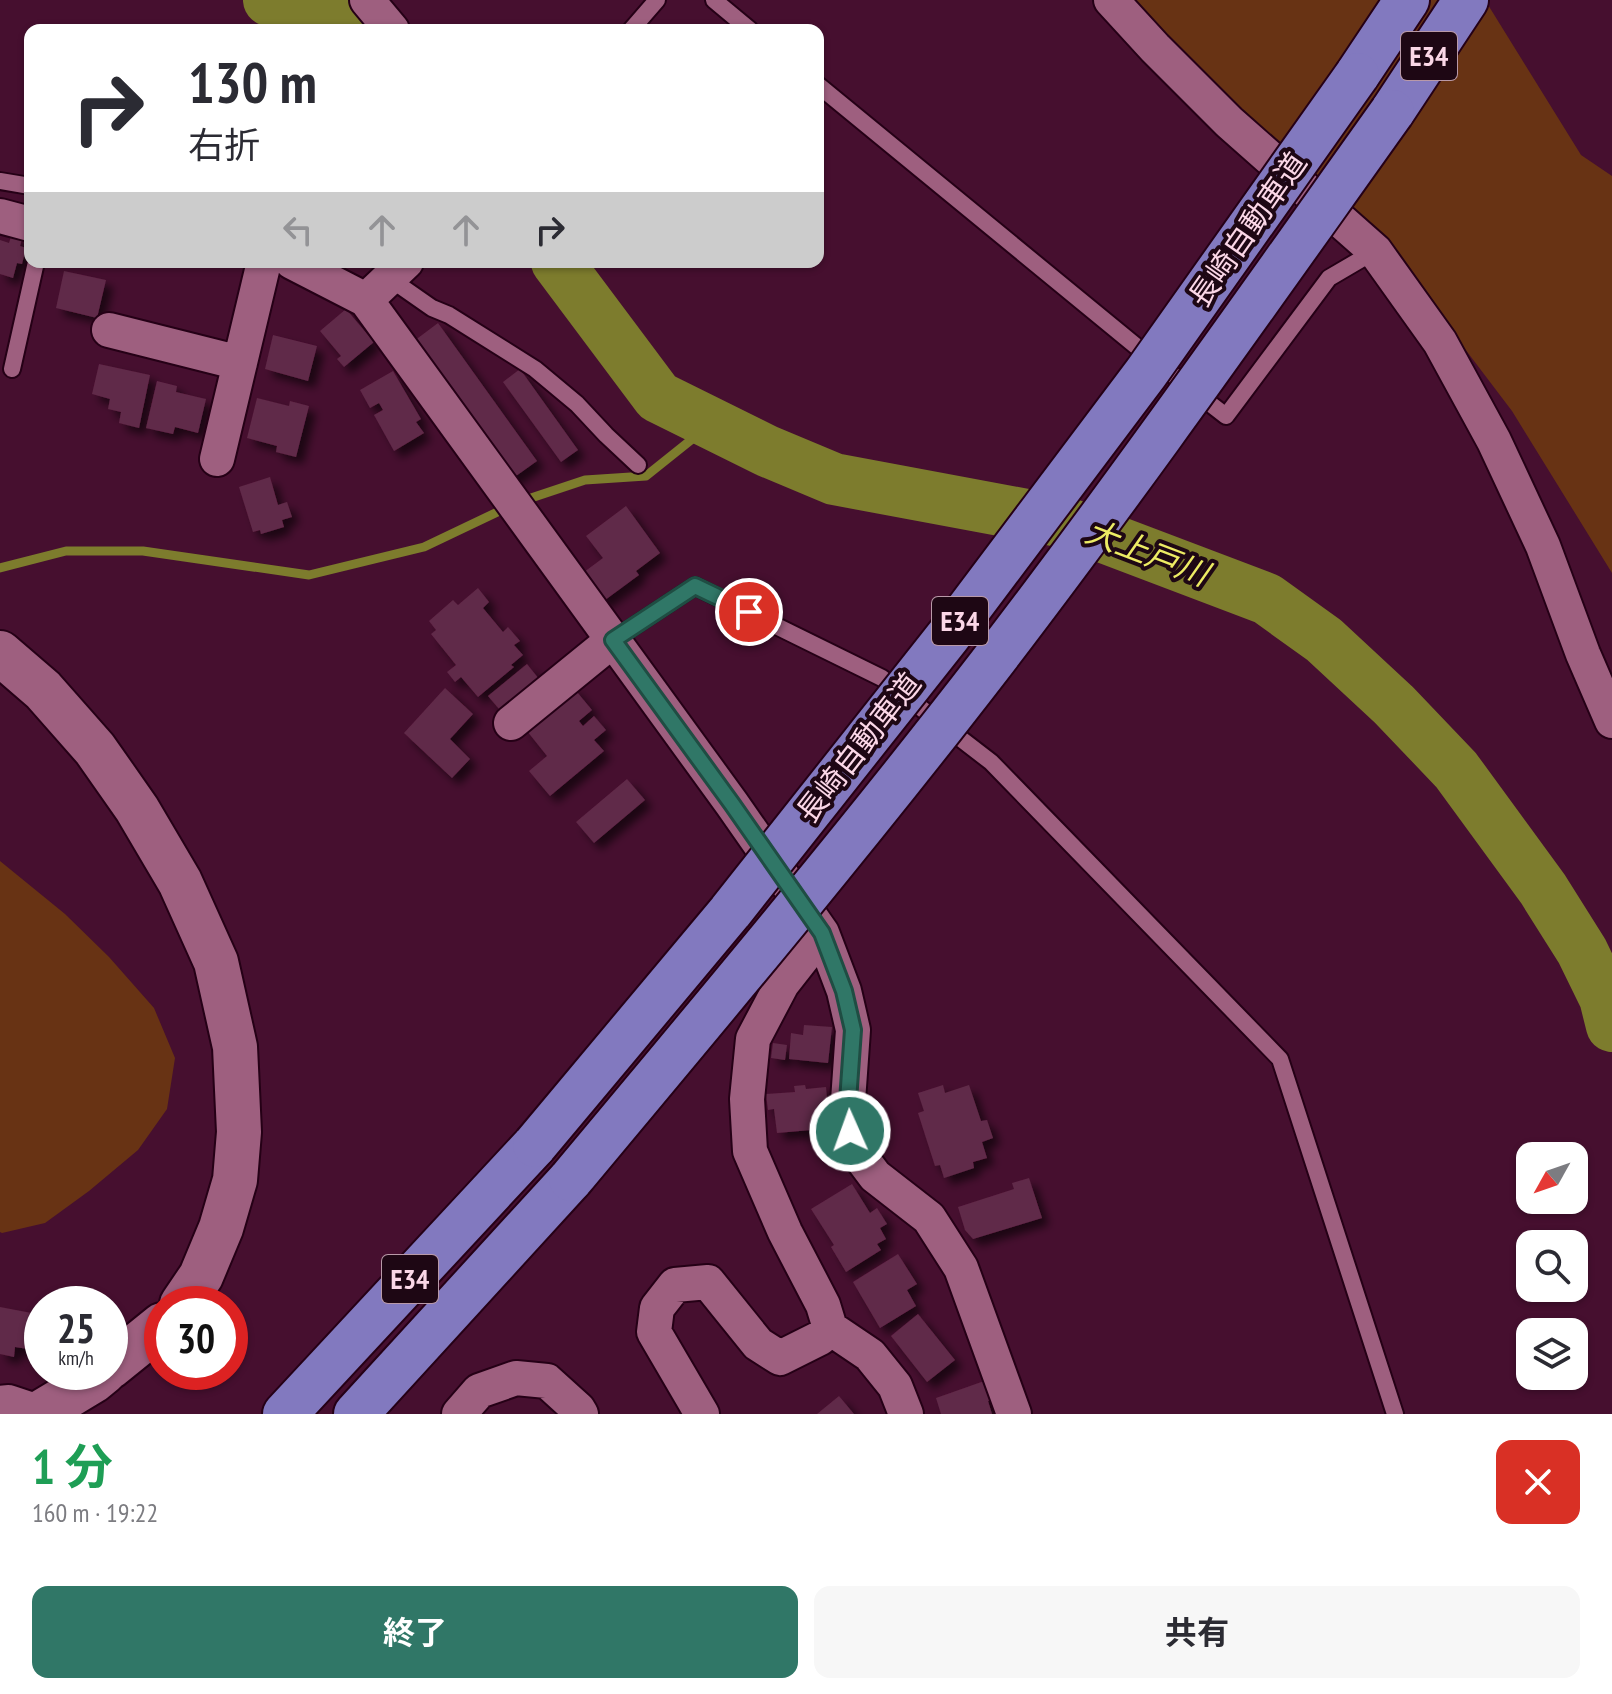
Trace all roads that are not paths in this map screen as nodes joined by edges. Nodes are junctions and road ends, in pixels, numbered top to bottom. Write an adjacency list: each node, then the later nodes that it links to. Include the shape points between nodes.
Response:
1 (367, 0): 7 (street)
2 (657, 0): 8 (lane)
3 (714, 0): 9 (lane)
4 (1111, 0): 15 (street, via 1229,122)
5 (1407, 0): 38 (highway, 長崎自動車道 / E34, bridge, via 1146,373 949,635 730,912 535,1145)
6 (1466, 0): 39 (highway, 長崎自動車道 / E34, bridge, via 1185,402 990,665 571,1179)
7 (387, 24)
8 (636, 24)
9 (743, 24)
10 (824, 90): 15 (lane, via 1226,416 1329,278)
11 (0, 181): 12 (lane)
12 (24, 185)
13 (0, 216): 14 (street)
14 (24, 222)
15 (1375, 251): 27 (street, via 1440,342 1494,441 1543,546)
16 (35, 268): 22 (lane)
17 (263, 268): 21 (street)
18 (324, 268): 19 (street)
19 (387, 280): 24 (lane, via 535,369); 25 (street, via 501,487)
20 (109, 330): 21 (street)
21 (240, 363): 23 (street)
22 (12, 369)
23 (217, 459)
24 (638, 465)
25 (613, 640): 28 (street); 29 (street); 45 (lane, via 695,586 882,678 991,762 1280,1059)
26 (0, 653): 30 (street, via 43,690 95,749 137,809 180,882 216,962 235,1047 239,1132 235,1180 221,1228)
27 (1612, 721)
28 (511, 723)
29 (822, 933): 31 (street, via 782,984 753,1039 747,1099 750,1151); 44 (street, via 853,1030 847,1115 854,1148 875,1176 929,1218 961,1268)
30 (194, 1286)
31 (830, 1328): 42 (street, via 780,1358 758,1344 708,1282 675,1285 657,1308 654,1332); 43 (street, via 870,1355 895,1386)
32 (144, 1340): 33 (street)
33 (128, 1352)
34 (78, 1390): 37 (street)
35 (0, 1408): 36 (street)
36 (29, 1414)
37 (38, 1414)
38 (285, 1414)
39 (356, 1414)
40 (459, 1414): 41 (street, via 479,1391 516,1378 547,1381)
41 (581, 1414)
42 (702, 1414)
43 (906, 1414)
44 (1014, 1414)
45 (1395, 1414)

